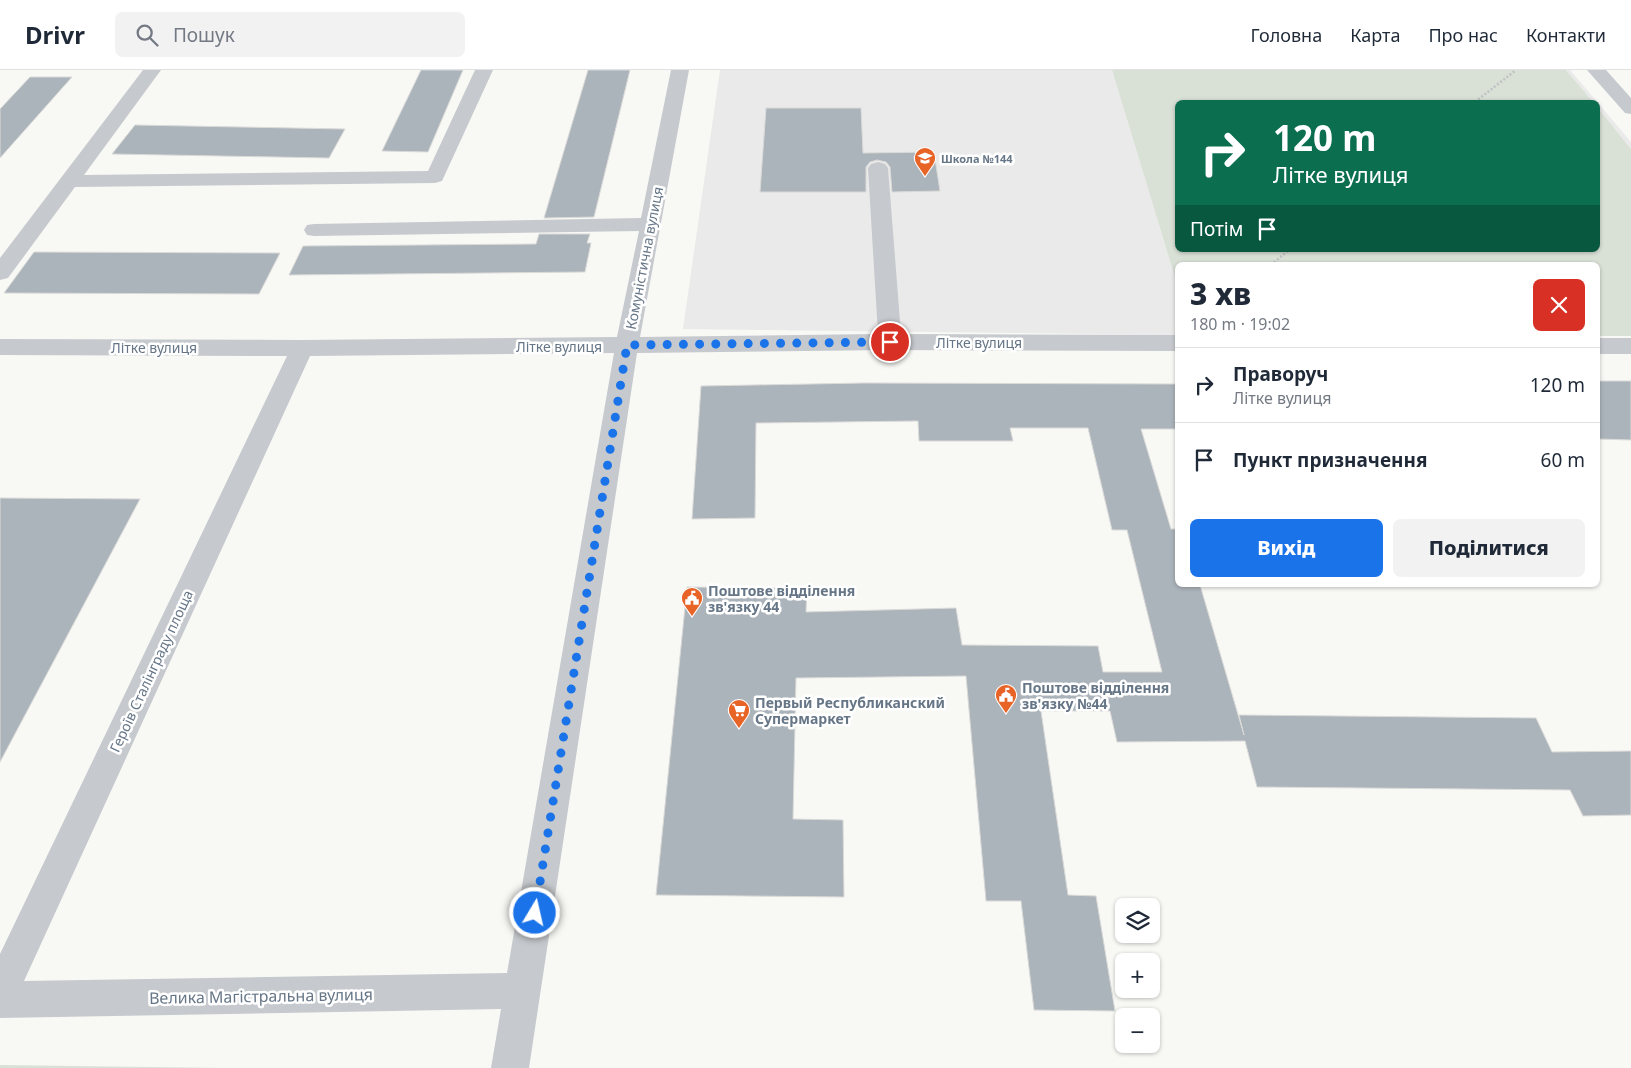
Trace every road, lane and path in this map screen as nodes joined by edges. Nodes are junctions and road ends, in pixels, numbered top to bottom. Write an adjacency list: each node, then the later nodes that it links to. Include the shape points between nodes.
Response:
1 (152, 70): 9 (street)
2 (484, 70): 9 (street, via 435,177)
3 (680, 70): 10 (street, Комуністична вулиця)
4 (1516, 70): 6 (path)
5 (1596, 70): 7 (street)
6 (1478, 100)
7 (1631, 109)
8 (878, 168): 15 (street)
9 (69, 181): 14 (street)
10 (651, 224): 11 (street); 17 (street, Комуністична вулиця)
11 (314, 230)
12 (1287, 252): 13 (path)
13 (1275, 262)
14 (0, 273)
15 (890, 342): 16 (street, Літке вулиця); 17 (street, Літке вулиця)
16 (1175, 343)
17 (627, 345): 21 (street, Літке вулиця); 22 (street, Комуністична вулиця)
18 (1600, 346): 19 (street)
19 (1631, 346)
20 (0, 347): 21 (street, Літке вулиця)
21 (302, 348): 23 (street, Героїв Сталінграду площа)
22 (522, 991): 24 (street, Велика Магістральна вулиця); 25 (street, Комуністична вулиця)
23 (0, 993)
24 (0, 1000)
25 (510, 1068)

